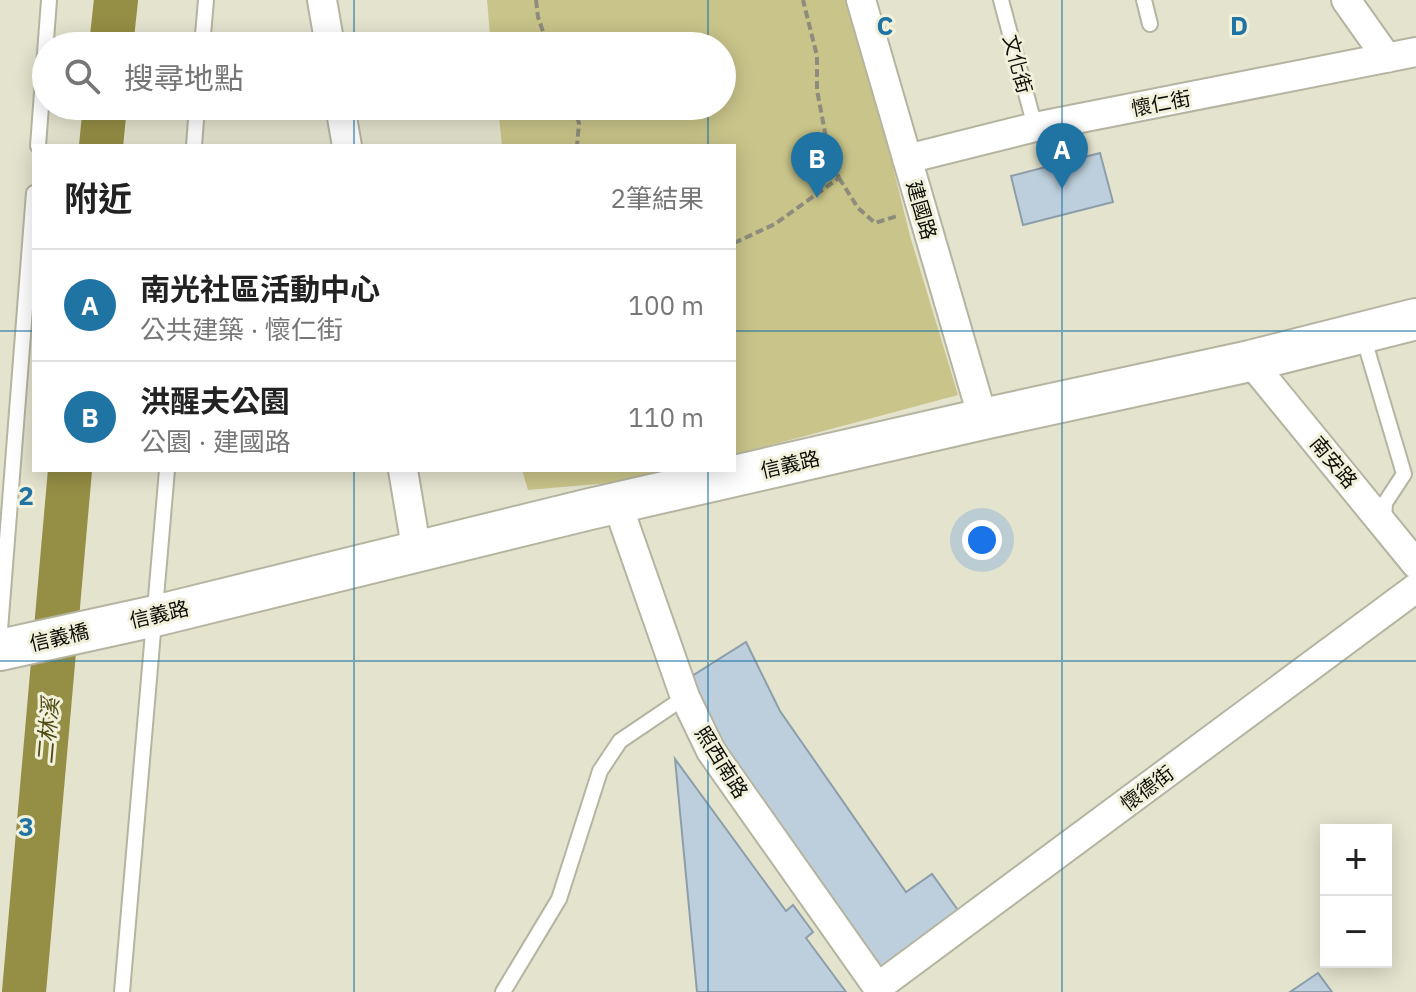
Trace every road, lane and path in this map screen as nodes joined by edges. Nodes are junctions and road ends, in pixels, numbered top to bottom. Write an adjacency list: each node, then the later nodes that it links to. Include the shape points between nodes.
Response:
1 (49, 0): 11 (lane)
2 (206, 0): 12 (lane)
3 (322, 0): 13 (street)
4 (536, 0): 14 (path)
5 (803, 0): 27 (path, via 817,56 817,90 828,148)
6 (861, 0): 26 (street, 建國路)
7 (1001, 0): 21 (lane, 文化街)
8 (1144, 0): 10 (lane)
9 (1346, 0): 16 (street)
10 (1150, 24)
11 (47, 32)
12 (203, 32)
13 (328, 32)
14 (543, 32)
15 (1416, 52): 16 (street, 懷仁街)
16 (1387, 58): 21 (street, 懷仁街)
17 (40, 120): 22 (lane)
18 (196, 120): 23 (lane)
19 (342, 120): 24 (street)
20 (578, 120): 25 (path)
21 (1035, 127): 26 (street, 懷仁街)
22 (38, 144)
23 (194, 144)
24 (347, 144)
25 (577, 144)
26 (907, 159): 28 (street, 建國路)
27 (839, 178): 28 (path, via 875,223); 30 (path, via 775,224)
28 (921, 209): 34 (street, 建國路)
29 (32, 219): 45 (lane)
30 (736, 242)
31 (1416, 319): 32 (street, 信義路)
32 (1362, 332): 33 (street, 信義路); 38 (lane, via 1404,474)
33 (1250, 361): 34 (street, 信義路); 40 (street, 南安路)
34 (983, 419): 39 (street, 信義路)
35 (167, 472): 44 (lane)
36 (403, 472): 41 (street)
37 (1416, 480): 38 (lane)
38 (1395, 486): 40 (lane, via 1385,503)
39 (617, 503): 41 (street, 信義路); 47 (street, 照西南路)
40 (1384, 522): 42 (street, 南安路)
41 (417, 553): 44 (street, 信義路)
42 (1416, 564)
43 (1416, 588): 48 (street, 懷德街)
44 (136, 620): 46 (street, 信義橋); 49 (lane)
45 (0, 630)
46 (0, 650)
47 (685, 697): 48 (street, 照西南路, via 711,751); 50 (lane, via 620,741 600,771 559,899)
48 (879, 990)
49 (122, 992)
50 (503, 992)

